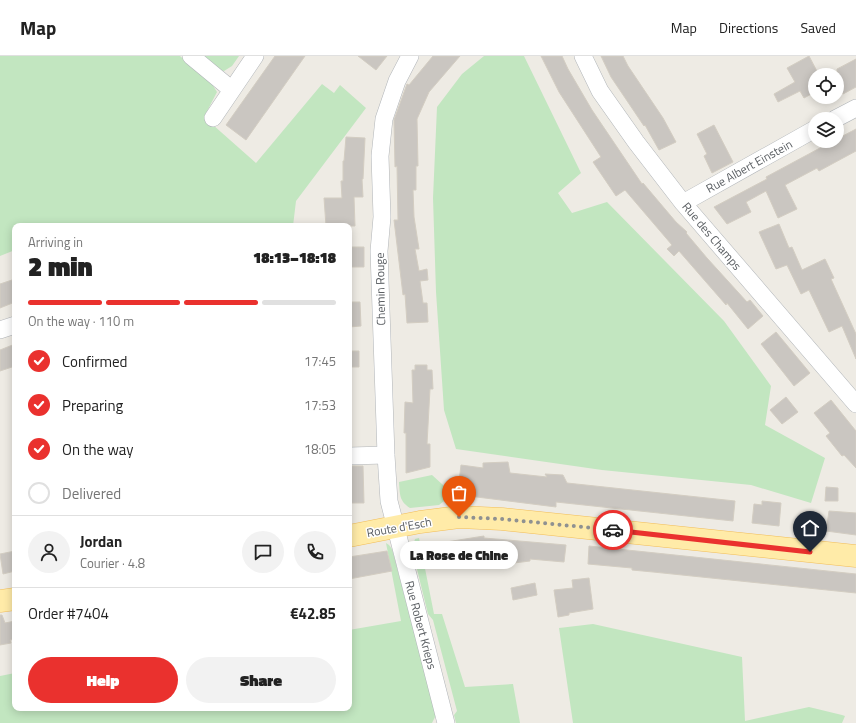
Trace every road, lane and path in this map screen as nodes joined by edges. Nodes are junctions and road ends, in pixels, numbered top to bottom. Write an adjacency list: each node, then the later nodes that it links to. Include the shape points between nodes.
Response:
1 (191, 56): 5 (street)
2 (254, 56): 5 (street)
3 (583, 56): 10 (street, Rue des Champs, via 600,91)
4 (408, 57): 14 (street, Chemin Rouge, via 384,119 380,156 382,217 379,251)
5 (232, 90): 8 (street)
6 (856, 108): 7 (street)
7 (844, 114)
8 (213, 118)
9 (808, 133): 10 (street, Rue Albert Einstein)
10 (683, 203): 13 (street, Rue des Champs)
11 (12, 326): 12 (street)
12 (0, 330)
13 (856, 404)
14 (386, 455): 15 (street); 16 (street, Chemin Rouge, via 389,501)
15 (352, 456)
16 (395, 526): 17 (main road, Route d'Esch); 18 (main road, Route d'Esch, via 459,517 502,519); 21 (street, Rue Robert Krieps)
17 (352, 535)
18 (856, 556)
19 (12, 599): 20 (main road)
20 (0, 601)
21 (446, 723)

